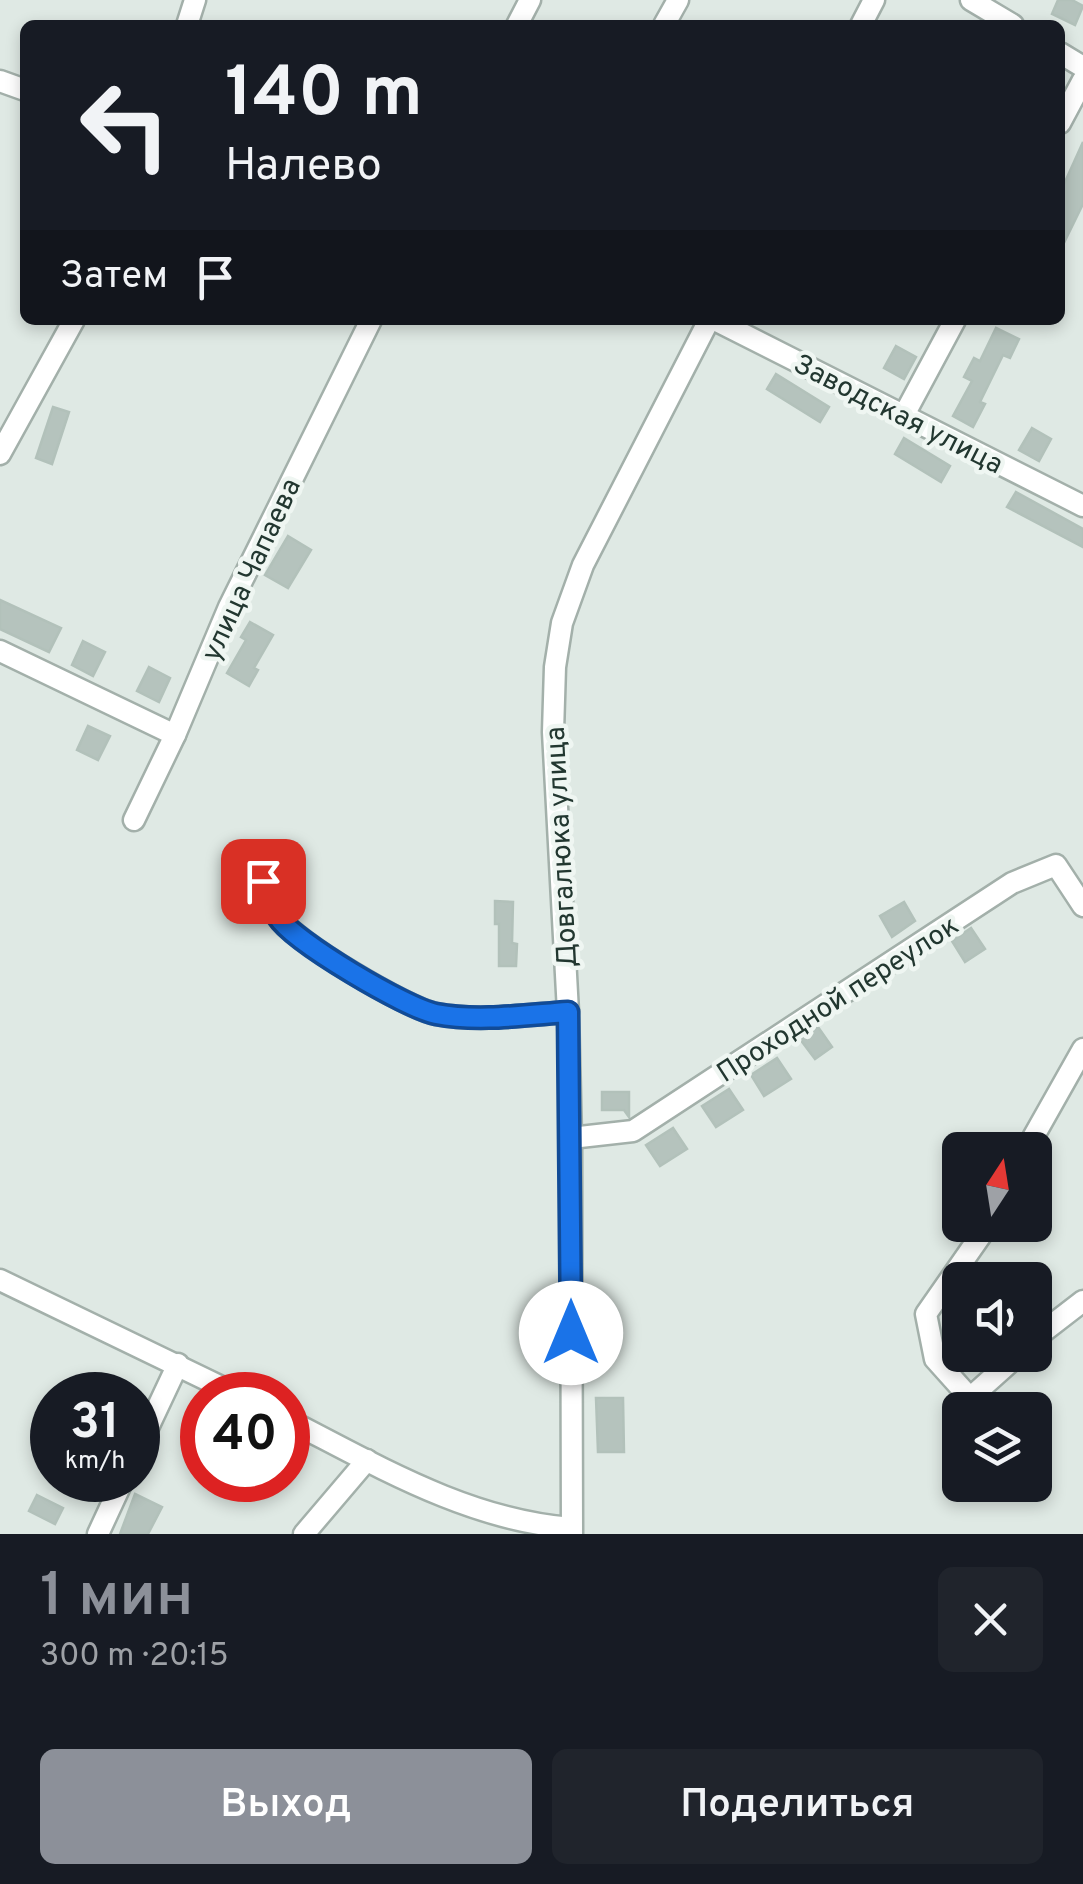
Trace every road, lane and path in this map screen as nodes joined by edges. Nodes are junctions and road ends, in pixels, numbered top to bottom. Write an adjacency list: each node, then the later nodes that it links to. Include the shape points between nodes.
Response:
1 (971, 0): 2 (street)
2 (1004, 20)
3 (1083, 80): 4 (street)
4 (1065, 114)
5 (71, 325): 11 (street)
6 (369, 325): 14 (street, улица Чапаева, via 228,607)
7 (709, 325): 18 (street, Довгалюка улица, via 583,566 562,623 552,732)
8 (722, 325): 10 (street, Заводская улица)
9 (951, 325): 10 (street)
10 (904, 415): 12 (street, Заводская улица)
11 (0, 454)
12 (1083, 506)
13 (0, 651): 14 (street)
14 (174, 735): 15 (street, улица Чапаева)
15 (134, 820)
16 (263, 881): 18 (street, via 280,919 319,951 434,1014)
17 (1083, 906): 21 (street, Проходной переулок, via 1056,866 1025,876 633,1131)
18 (568, 1012): 21 (street, Довгалюка улица)
19 (1083, 1049): 20 (street)
20 (1036, 1132)
21 (571, 1138): 35 (street, Довгалюка улица)
22 (0, 1280): 26 (street)
23 (942, 1291): 27 (street, via 926,1314)
24 (1083, 1301): 25 (street)
25 (1052, 1322)
26 (178, 1364): 28 (street); 31 (street)
27 (942, 1367)
28 (193, 1372)
29 (947, 1372): 30 (street, via 970,1398)
30 (999, 1372)
31 (160, 1403)
32 (310, 1431): 33 (street)
33 (367, 1460): 35 (street, via 498,1518); 37 (street)
34 (113, 1502): 36 (street)
35 (572, 1531)
36 (98, 1534)
37 (304, 1534)

